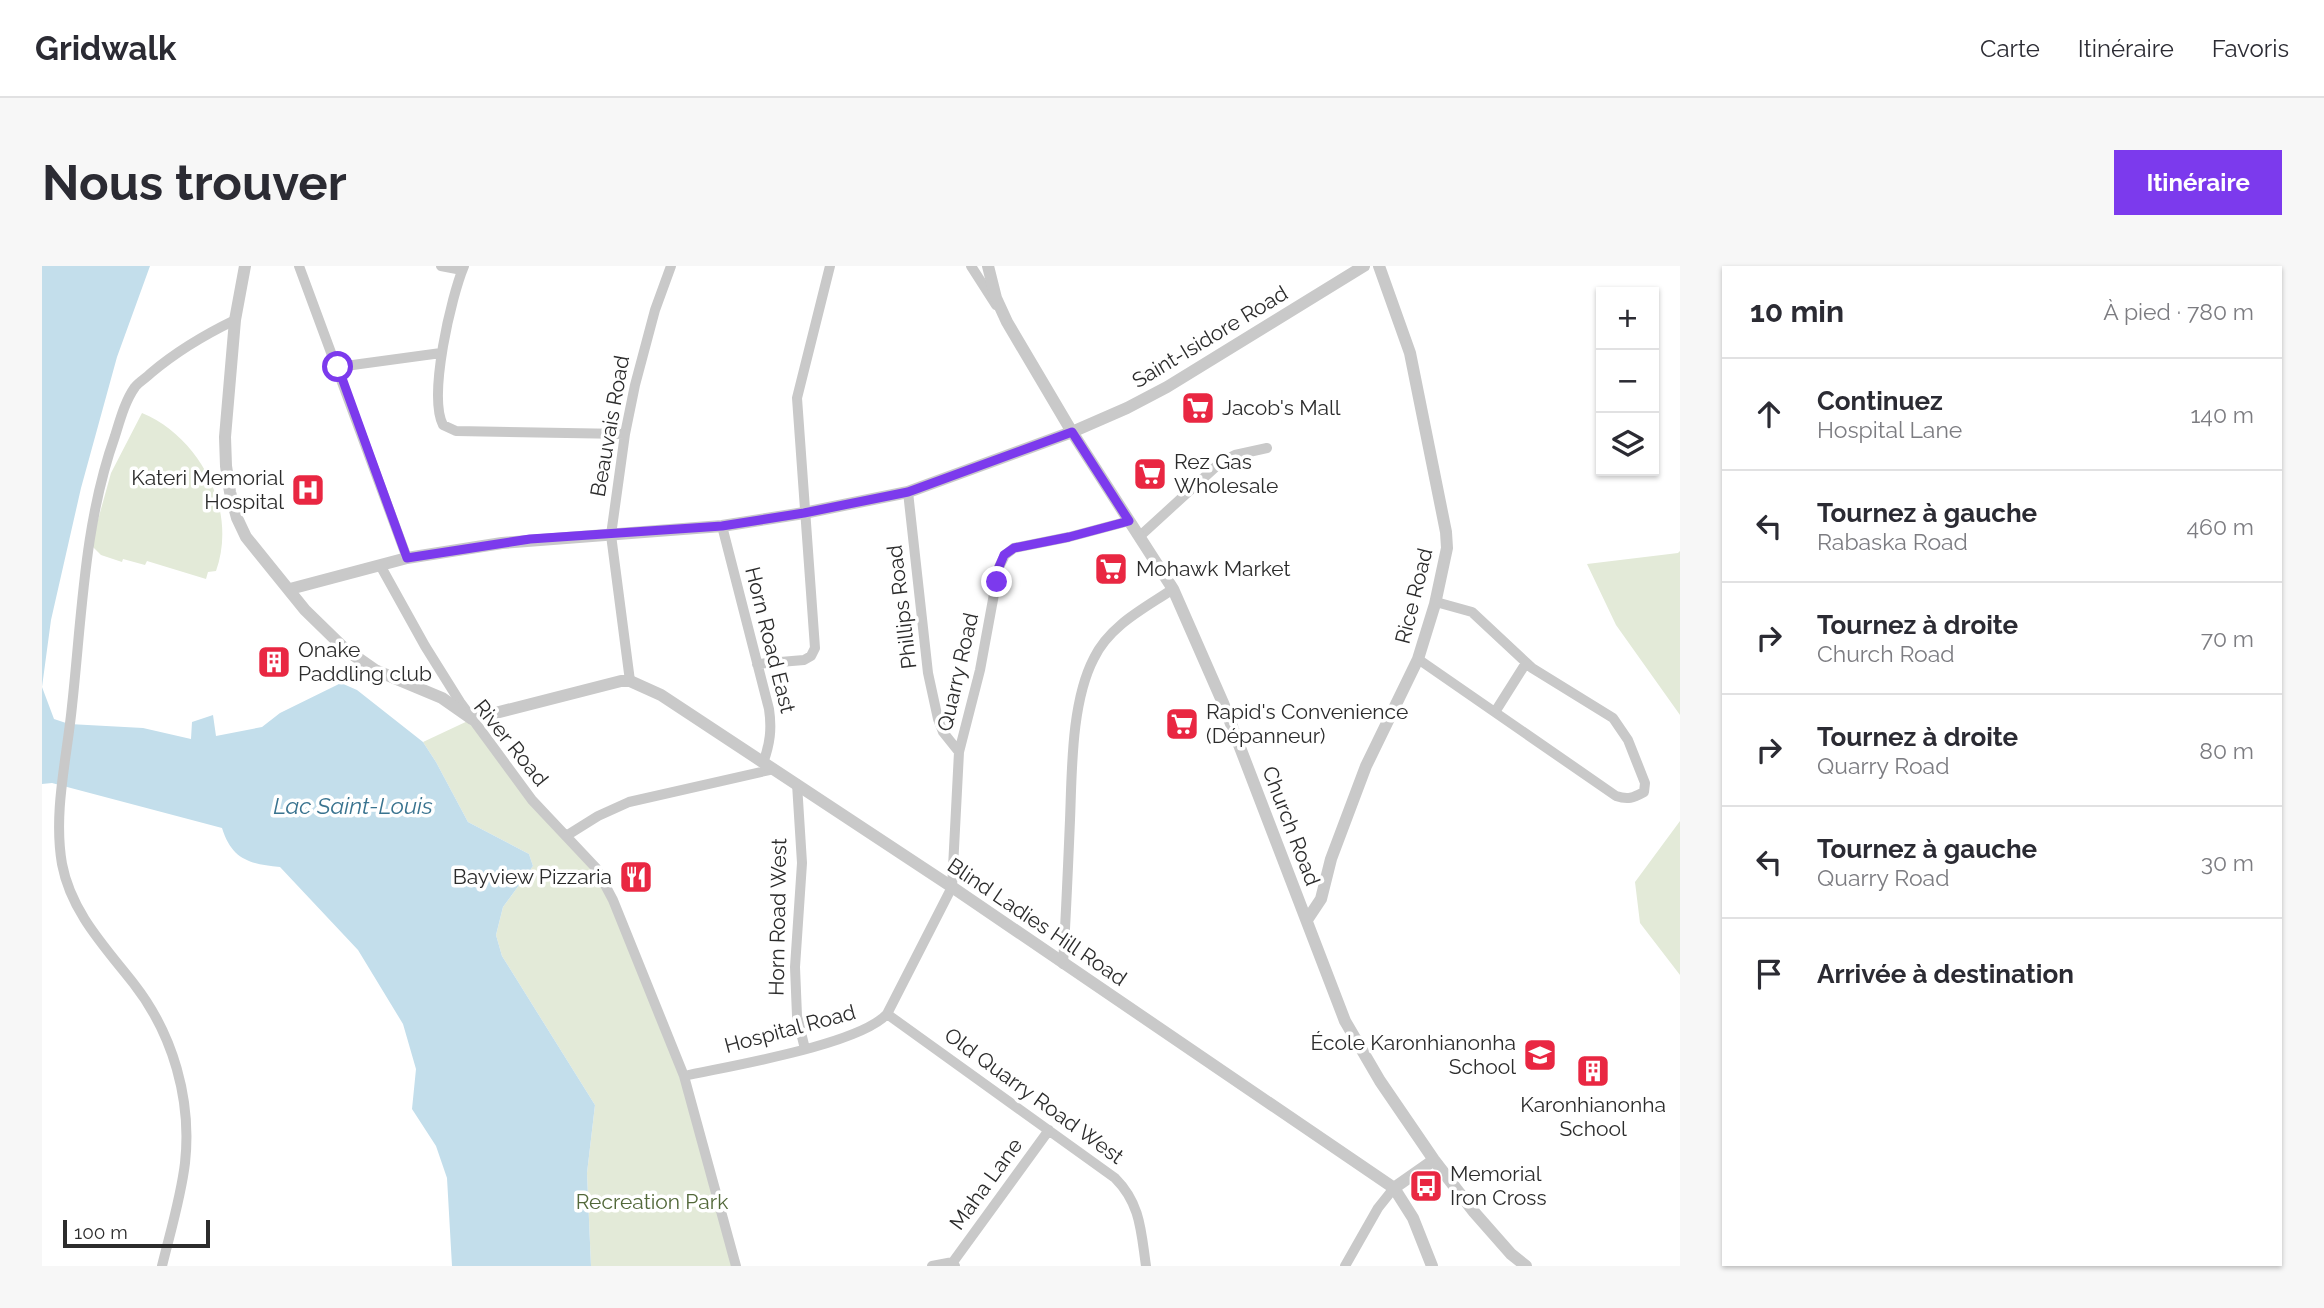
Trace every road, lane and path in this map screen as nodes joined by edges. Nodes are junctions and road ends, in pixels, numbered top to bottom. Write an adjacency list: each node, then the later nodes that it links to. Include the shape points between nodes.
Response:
1 (245, 266): 11 (street, River Road)
2 (299, 266): 14 (street)
3 (441, 266): 10 (street)
4 (671, 266): 16 (street, Beauvais Road, via 646,338)
5 (830, 266): 19 (street, via 797,398)
6 (971, 266): 12 (street)
7 (988, 266): 12 (street, Church Road)
8 (1364, 266): 15 (street, Saint-Isidore Road, via 1167,387)
9 (1379, 266): 28 (street, Rice Road, via 1410,353 1446,532)
10 (463, 268): 13 (street)
11 (235, 320): 26 (street, River Road, via 225,437 230,492 246,537); 49 (street, via 169,358 136,385 123,411 104,465 85,562 60,806 62,863 71,895 87,924 154,1011 171,1048 185,1114 185,1163)
12 (1007, 322): 15 (street, Church Road)
13 (441, 353): 14 (street); 16 (street, via 439,411 448,428)
14 (338, 367): 24 (street)
15 (1072, 432): 18 (street, Saint-Isidore Road); 20 (street, Church Road)
16 (625, 434): 22 (street, Beauvais Road)
17 (1267, 448): 23 (street, via 1221,462)
18 (908, 492): 19 (street, Saint-Isidore Road); 35 (street, Phillips Road, via 937,719)
19 (804, 513): 21 (street, Saint-Isidore Road); 31 (street, via 815,648 804,660)
20 (1129, 521): 23 (street, Church Road); 35 (street, Quarry Road, via 1028,544 1004,555)
21 (722, 526): 22 (street, Saint-Isidore Road); 31 (street, Horn Road East)
22 (611, 535): 24 (street, Saint-Isidore Road, via 521,540); 32 (street, Beauvais Road)
23 (1140, 536): 27 (street, Church Road)
24 (407, 558): 25 (street, Saint-Isidore Road)
25 (380, 565): 26 (street, Saint-Isidore Road); 34 (street)
26 (290, 589): 34 (street, River Road, via 305,610 366,665 442,698)
27 (1173, 589): 40 (street, Church Road, via 1223,703); 41 (street, via 1107,638 1093,658 1082,693 1070,770)
28 (1436, 602): 29 (street, Rice Road); 30 (street, via 1472,612)
29 (1418, 659): 33 (street); 40 (street, Rice Road, via 1366,766 1321,899)
30 (1526, 663): 33 (street); 33 (street, via 1613,718 1628,740 1645,783 1644,792 1633,799 1616,796)
31 (757, 664): 36 (street, Horn Road East, via 772,725)
32 (630, 681): 34 (street); 36 (street, Blind Ladies Hill Road, via 661,695)
33 (1494, 712)
34 (472, 719): 38 (street, River Road, via 532,800)
35 (959, 752): 39 (street, Quarry Road)
36 (768, 766): 37 (street, Blind Ladies Hill Road); 38 (street, via 629,802)
37 (797, 784): 39 (street, Blind Ladies Hill Road); 43 (street, Horn Road West, via 802,863 795,967 797,1016)
38 (566, 836): 44 (street, River Road, via 596,868 614,900)
39 (952, 887): 41 (street, Blind Ladies Hill Road); 42 (street, Hospital Road)
40 (1307, 920): 46 (street, Church Road, via 1345,1021)
41 (1063, 964): 47 (street, Blind Ladies Hill Road)
42 (887, 1014): 43 (street, Hospital Road, via 867,1029); 45 (street, Old Quarry Road West)
43 (805, 1049): 44 (street, Hospital Road)
44 (684, 1076): 50 (street, River Road)
45 (1049, 1130): 48 (street, Maha Lane); 52 (street, Old Quarry Road West, via 1127,1190 1135,1204)
46 (1434, 1160): 47 (street); 55 (street, via 1474,1212)
47 (1394, 1188): 53 (street); 54 (street, via 1410,1211)
48 (954, 1264): 51 (street)
49 (162, 1266)
50 (736, 1266)
51 (932, 1266)
52 (1146, 1266)
53 (1345, 1266)
54 (1432, 1266)
55 (1526, 1266)

